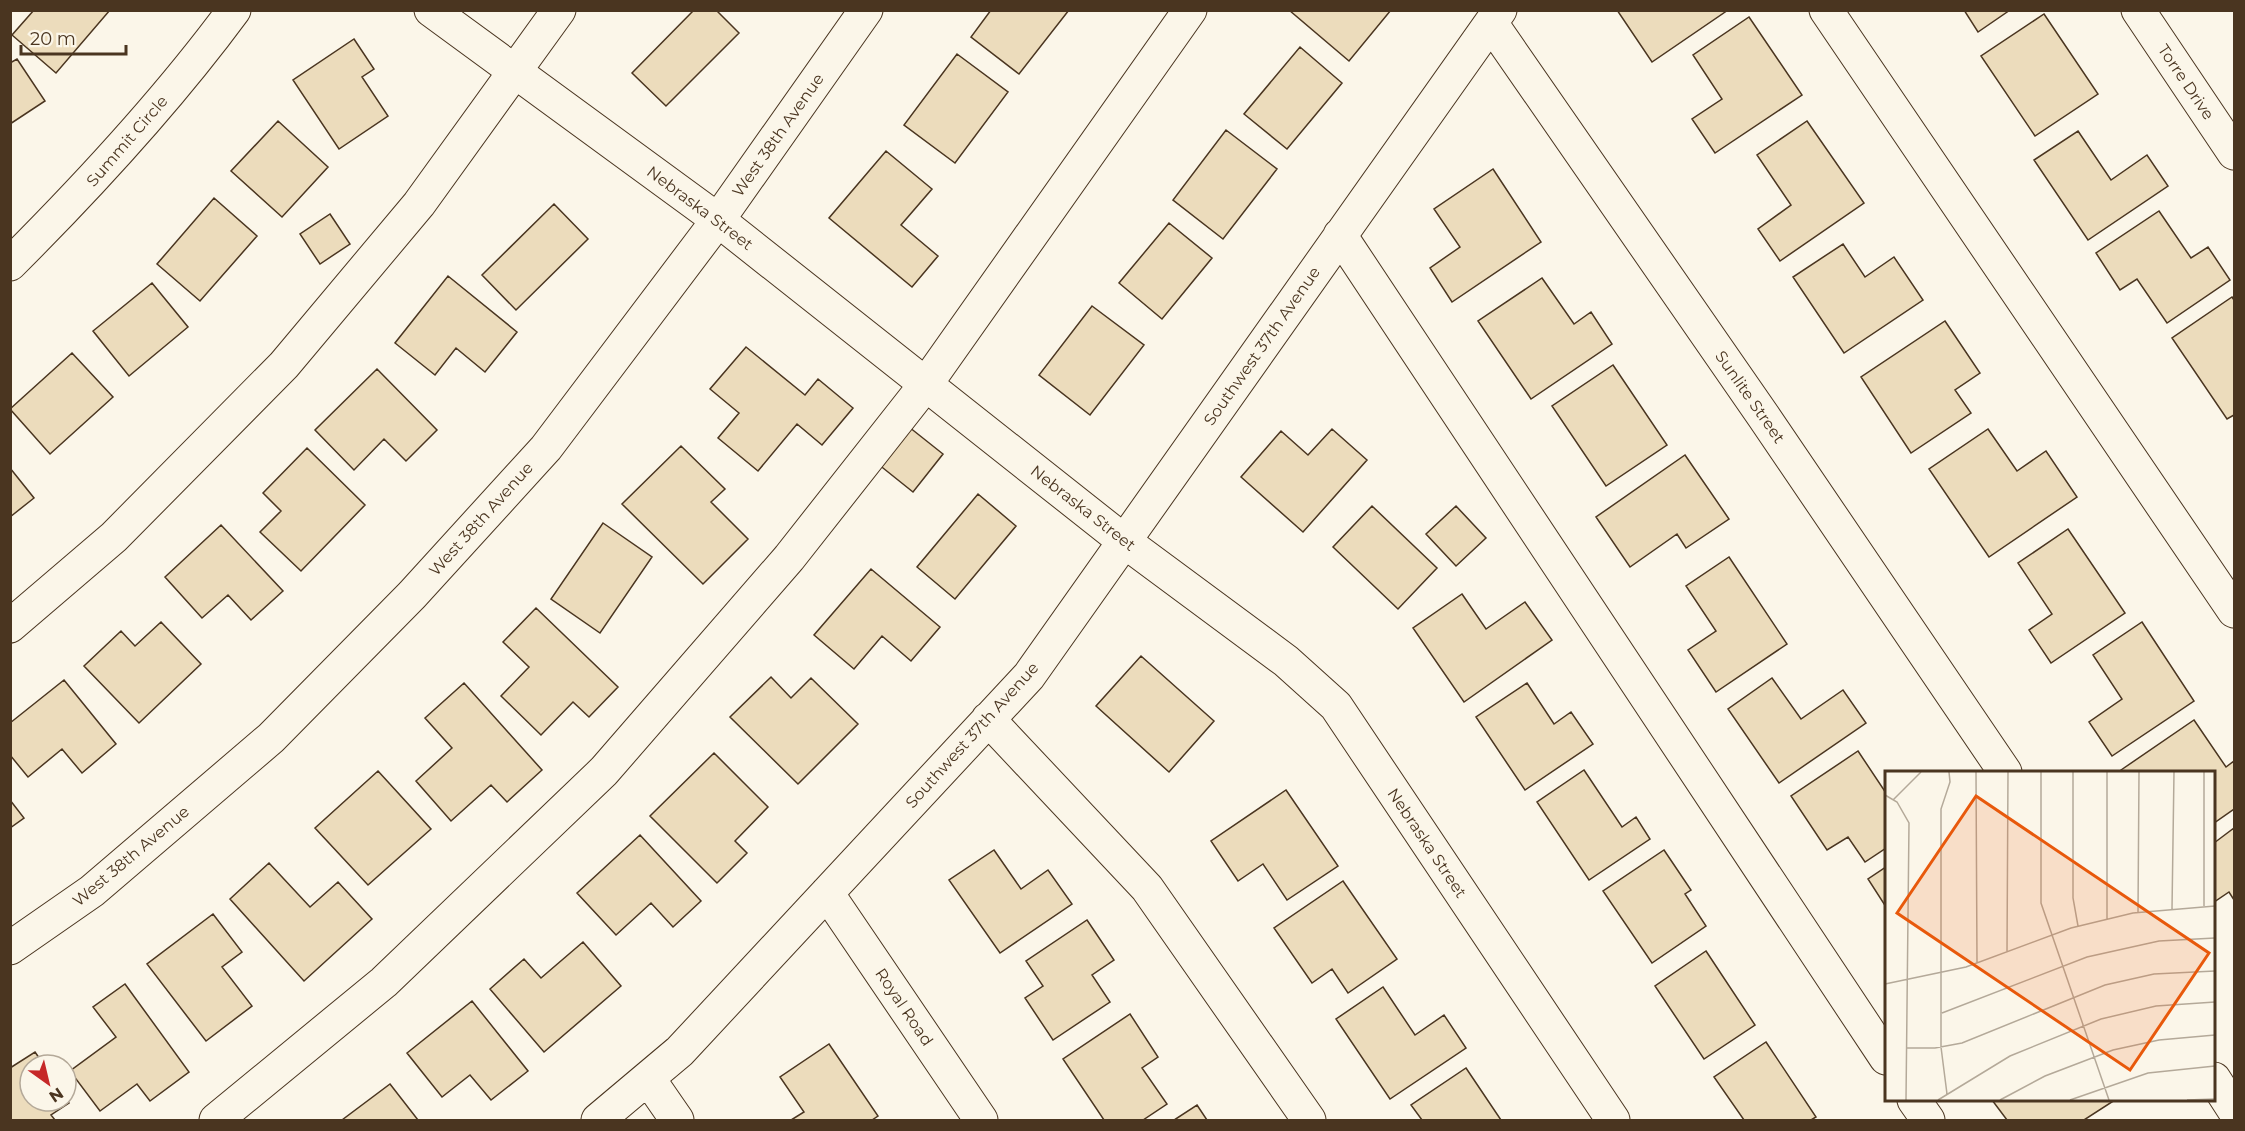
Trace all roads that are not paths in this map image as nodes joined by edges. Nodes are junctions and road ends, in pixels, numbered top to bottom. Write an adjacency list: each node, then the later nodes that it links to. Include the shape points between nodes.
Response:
1 (234, 10): 13 (street, Summit Circle, via 199,57 83,191)
2 (431, 10): 9 (street, Nebraska Street)
3 (559, 10): 9 (street)
4 (866, 10): 11 (street, West 38th Avenue)
5 (1190, 10): 14 (street)
6 (1826, 10): 16 (street)
7 (2138, 10): 10 (street, Torre Drive)
8 (1495, 17): 12 (street, Southwest 37th Avenue); 19 (street, Sunlite Street)
9 (515, 72): 11 (street, Nebraska Street); 17 (street, via 419,204 284,365 114,537)
10 (2235, 153)
11 (718, 220): 14 (street, Nebraska Street); 21 (street, West 38th Avenue, via 546,448 412,595 271,738 92,891)
12 (1340, 236): 15 (street, Southwest 37th Avenue); 22 (street)
13 (10, 264)
14 (926, 384): 15 (street, Nebraska Street); 27 (street, via 789,558 604,771 384,982)
15 (1124, 541): 18 (street, Southwest 37th Avenue, via 1029,676); 32 (street, Nebraska Street, via 1286,661 1336,706)
16 (2235, 611)
17 (10, 626)
18 (988, 719): 20 (street, Southwest 37th Avenue); 31 (street, via 1148,888)
19 (2004, 771)
20 (827, 893): 23 (street, Southwest 37th Avenue, via 680,1051); 30 (street, Royal Road)
21 (10, 948)
22 (1885, 1055)
23 (648, 1078): 28 (street, Southwest 37th Avenue); 29 (street)
24 (2215, 1080): 26 (street)
25 (1915, 1101): 33 (street)
26 (2235, 1110)
27 (216, 1120)
28 (598, 1120)
29 (677, 1120)
30 (981, 1120)
31 (1309, 1120)
32 (1612, 1120)
33 (1928, 1120)

